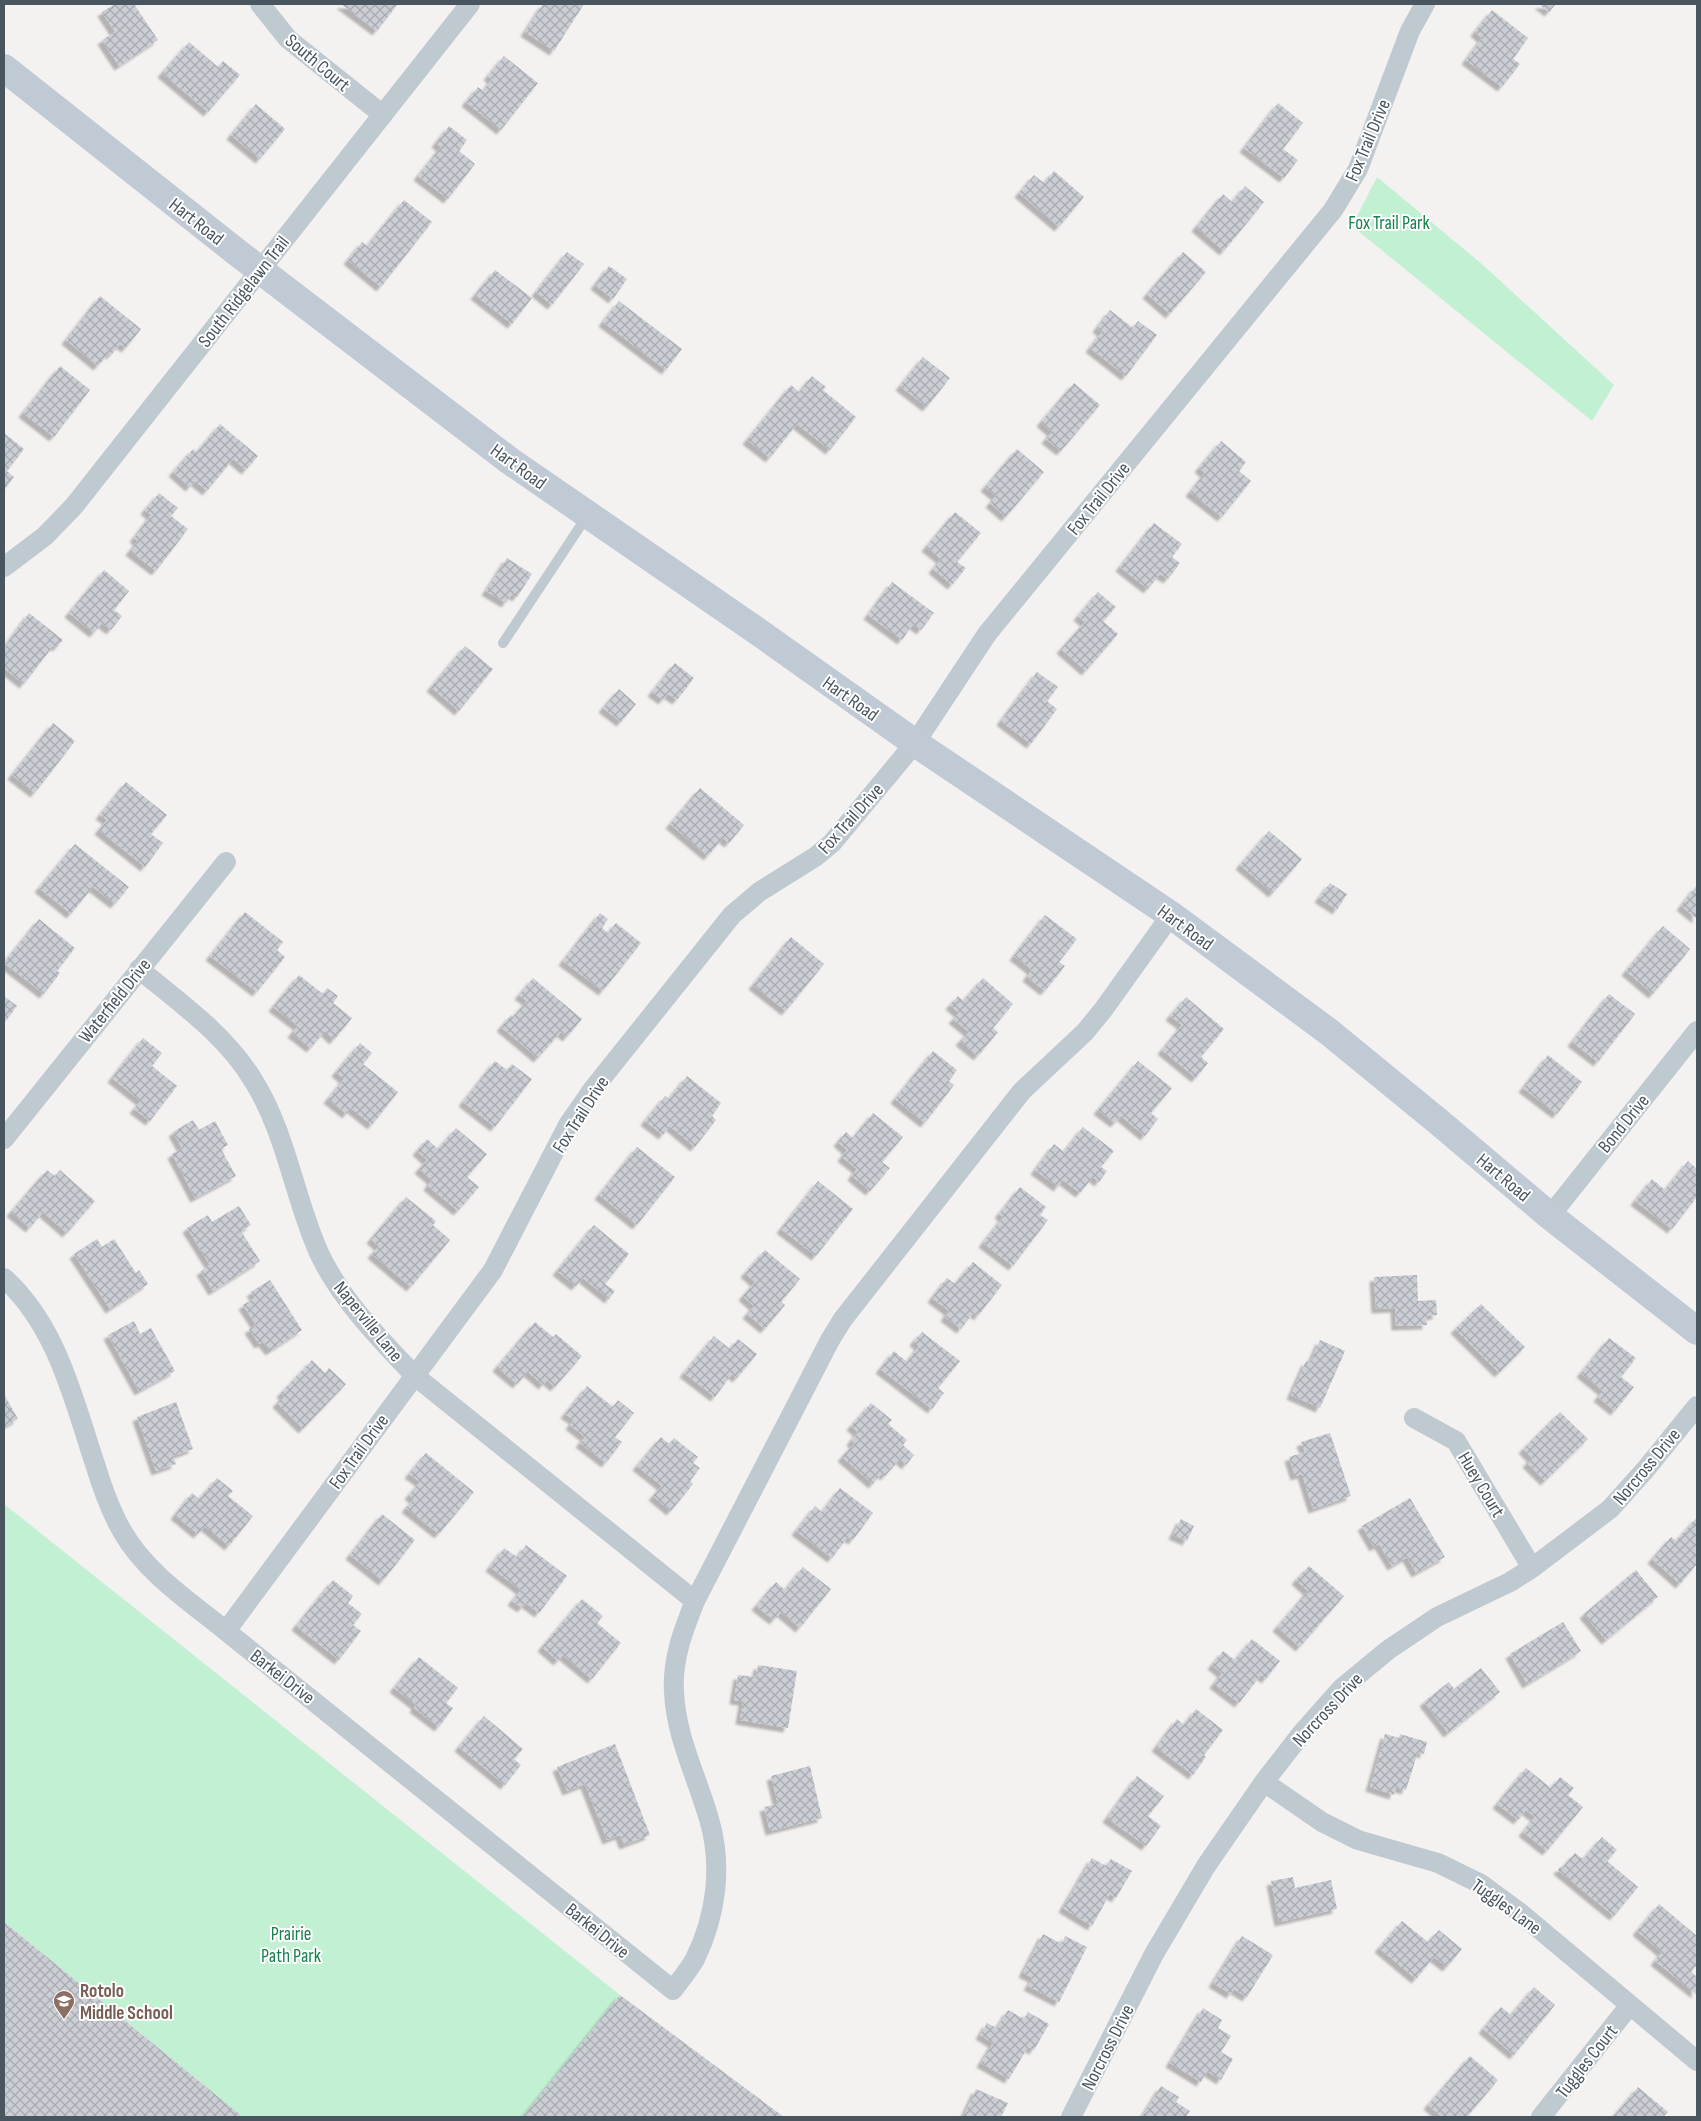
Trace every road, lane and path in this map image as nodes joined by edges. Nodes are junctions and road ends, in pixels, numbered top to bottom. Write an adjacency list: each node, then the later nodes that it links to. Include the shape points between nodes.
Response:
1 (260, 4): 5 (street, South Court, via 288,39)
2 (470, 4): 5 (street, South Ridgelawn Trail)
3 (1425, 4): 10 (street, Fox Trail Drive, via 1410,31 1358,169 1333,210 987,634)
4 (4, 68): 6 (street, Hart Road)
5 (383, 115): 6 (street, South Ridgelawn Trail)
6 (260, 269): 7 (street, Hart Road, via 510,461); 8 (street, South Ridgelawn Trail, via 74,506 45,536)
7 (587, 515): 9 (lane); 10 (street, Hart Road)
8 (4, 567)
9 (503, 643)
10 (915, 743): 12 (street, Hart Road); 19 (street, Fox Trail Drive, via 832,842 815,857 759,892 732,915 593,1089 568,1125 492,1270)
11 (226, 862): 13 (street, Waterfield Drive)
12 (1171, 915): 16 (street, Hart Road, via 1329,1032); 23 (street, via 1103,1010 1022,1091 843,1319)
13 (139, 969): 15 (street, Waterfield Drive); 19 (street, Naperville Lane, via 221,1038 244,1066 266,1105 320,1254 345,1296)
14 (1697, 1031): 16 (street, Bond Drive)
15 (4, 1139)
16 (1550, 1216): 18 (street, Hart Road)
17 (4, 1278): 24 (street, Barkei Drive, via 18,1291 49,1336 108,1504 122,1532 162,1580)
18 (1697, 1331)
19 (415, 1376): 23 (street, Naperville Lane); 24 (street, Fox Trail Drive)
20 (1697, 1406): 22 (street, Norcross Drive, via 1610,1509)
21 (1414, 1418): 22 (street, Huey Court, via 1456,1442)
22 (1532, 1568): 25 (street, Norcross Drive, via 1437,1617 1388,1650 1342,1688)
23 (695, 1601): 24 (street, Barkei Drive, via 679,1641 674,1666 674,1693 689,1764 715,1842 717,1867 706,1931 694,1961 672,1990)
24 (226, 1631)
25 (1264, 1782): 26 (street, Tuggles Lane, via 1322,1822 1358,1840 1438,1863 1481,1884); 28 (street, Norcross Drive, via 1206,1866 1154,1954)
26 (1630, 2005): 27 (street, Tuggles Lane); 29 (street, Tuggles Court)
27 (1697, 2061)
28 (1071, 2117)
29 (1541, 2117)

